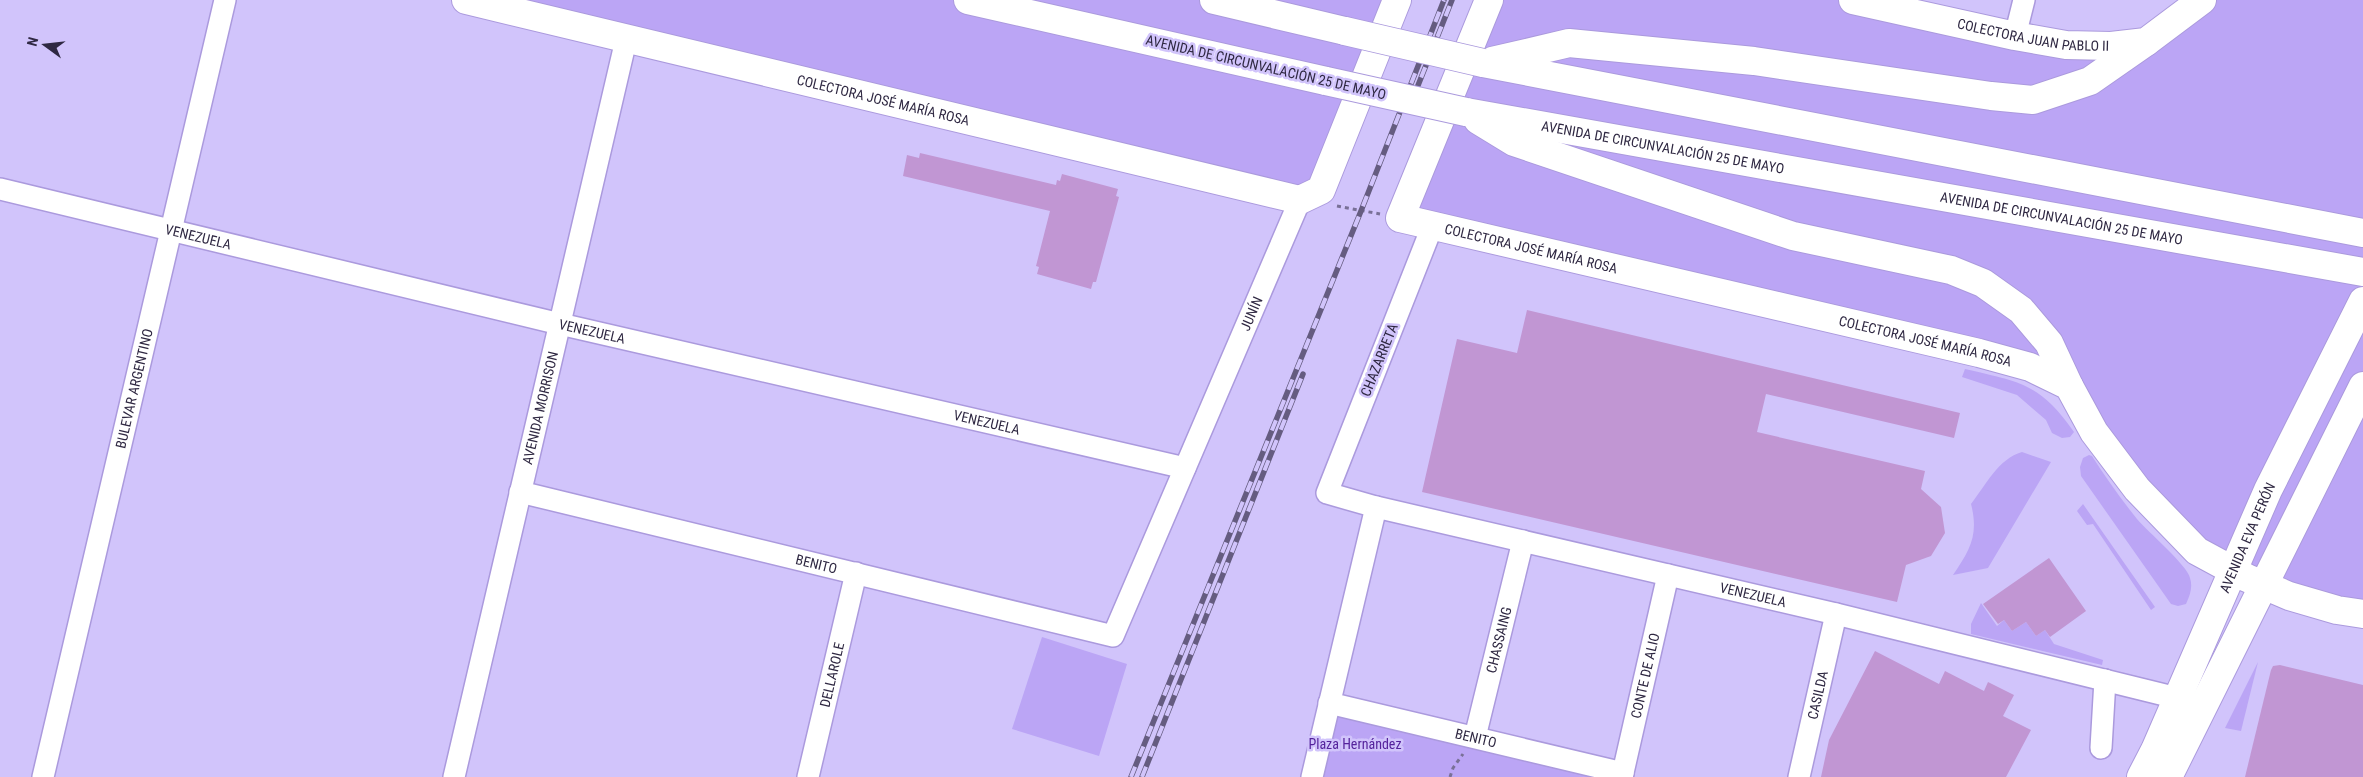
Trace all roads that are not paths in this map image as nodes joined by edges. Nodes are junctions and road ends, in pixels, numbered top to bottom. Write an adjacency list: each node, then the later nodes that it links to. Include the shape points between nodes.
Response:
1 (224, 0): 18 (street, BULEVAR ARGENTINO)
2 (466, 0): 11 (main road, COLECTORA JOSÉ MARÍA ROSA)
3 (968, 0): 14 (main road, AVENIDA DE CIRCUNVALACIÓN 25 DE MAYO, bridge)
4 (1214, 0): 13 (main road, bridge)
5 (1397, 0): 16 (main road, via 1321,190)
6 (1489, 0): 17 (main road, COLECTORA JOSÉ MARÍA ROSA, via 1400,218)
7 (1852, 0): 10 (main road, COLECTORA JUAN PABLO II)
8 (2024, 0): 10 (street)
9 (2202, 0): 12 (main road)
10 (2014, 36): 12 (main road, COLECTORA JUAN PABLO II, via 2066,45 2111,46)
11 (626, 40): 16 (main road, COLECTORA JOSÉ MARÍA ROSA); 22 (street, AVENIDA MORRISON)
12 (2146, 42): 13 (main road, via 2090,81 2033,100 1754,61 1569,43)
13 (1484, 63): 19 (main road)
14 (1466, 112): 20 (main road, AVENIDA DE CIRCUNVALACIÓN 25 DE MAYO); 23 (main road, via 1514,142 1743,220 1793,236 1951,270 1984,283 2021,310 2049,343)
15 (0, 188): 18 (street, VENEZUELA)
16 (1300, 200): 25 (street, JUNÍN)
17 (1432, 227): 23 (main road, COLECTORA JOSÉ MARÍA ROSA, via 1979,353 2030,367); 27 (street, CHAZARRETA)
18 (171, 229): 22 (street, VENEZUELA); 43 (street, BULEVAR ARGENTINO)
19 (2363, 233)
20 (2363, 272)
21 (2363, 301): 30 (main road, AVENIDA EVA PERÓN, via 2268,490)
22 (560, 324): 25 (street, VENEZUELA); 26 (street, AVENIDA MORRISON)
23 (2069, 386): 30 (main road, via 2094,432 2137,489 2197,551)
24 (2363, 386): 33 (main road)
25 (1185, 468): 36 (street, JUNÍN)
26 (520, 492): 31 (street, BENITO); 44 (street, AVENIDA MORRISON)
27 (1327, 493): 28 (street, VENEZUELA)
28 (1376, 507): 29 (street, VENEZUELA); 39 (street)
29 (1523, 541): 32 (street, VENEZUELA); 40 (street, CHASSAING)
30 (2232, 570): 33 (main road); 38 (main road, AVENIDA EVA PERÓN)
31 (856, 573): 36 (street, BENITO); 45 (street, DELLAROLE)
32 (1668, 576): 34 (street, VENEZUELA); 42 (street, CONTE DE ALIO)
33 (2262, 585): 35 (main road, via 2327,607); 49 (main road)
34 (1836, 614): 37 (street, VENEZUELA); 47 (street, CASILDA)
35 (2363, 614)
36 (1113, 636)
37 (2105, 680): 38 (street, VENEZUELA); 41 (street)
38 (2177, 698): 48 (main road, AVENIDA EVA PERÓN)
39 (1329, 703): 40 (street, BENITO); 46 (street)
40 (1475, 738): 42 (street, BENITO)
41 (2101, 748)
42 (1622, 775)
43 (43, 777)
44 (454, 777)
45 (808, 777)
46 (1312, 777)
47 (1799, 777)
48 (2141, 777)
49 (2168, 777)

